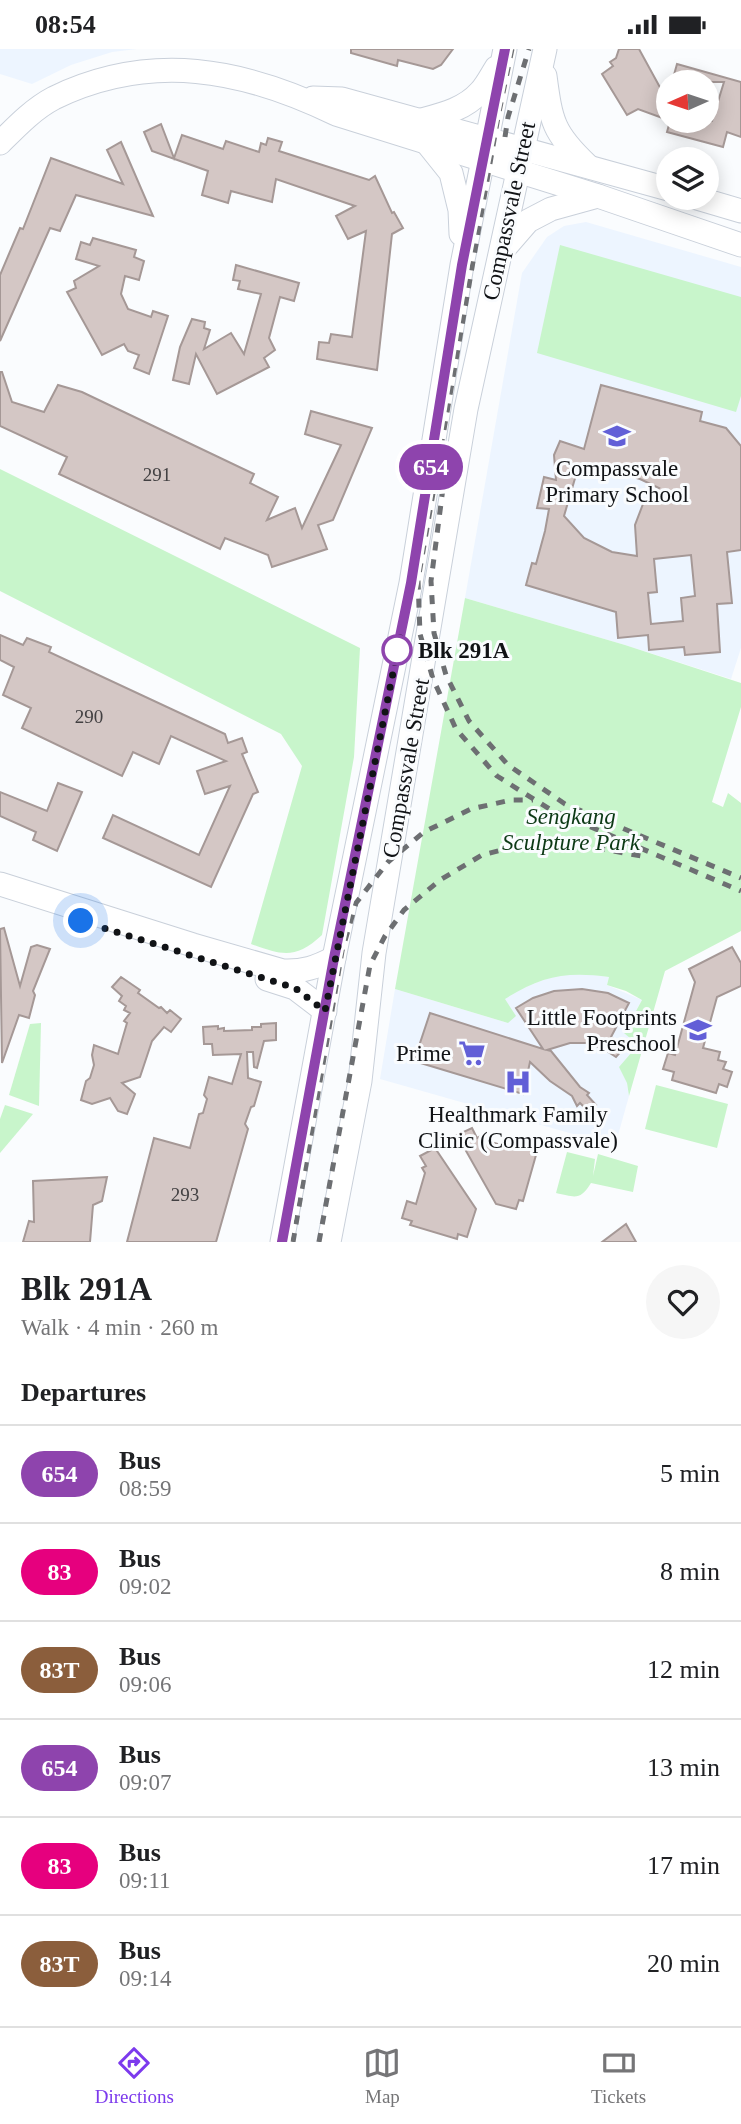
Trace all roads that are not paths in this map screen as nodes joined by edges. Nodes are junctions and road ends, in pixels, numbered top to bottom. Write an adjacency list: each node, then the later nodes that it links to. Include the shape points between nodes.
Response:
1 (504, 53): 4 (street, via 480,93 453,111); 7 (street, Compassvale Street)
2 (544, 54): 8 (street, Compassvale Street); 9 (street, via 549,108 556,128)
3 (303, 98): 4 (street, via 342,99); 5 (street, via 226,74 160,69 101,80 52,99); 6 (street)
4 (418, 121): 7 (street)
5 (0, 143)
6 (427, 143): 7 (street); 16 (street, via 451,173 460,210)
7 (485, 150): 8 (street); 16 (street, Compassvale Street)
8 (520, 160): 9 (street); 11 (street); 15 (street, Compassvale Street)
9 (588, 166): 10 (street)
10 (656, 186)
11 (598, 195): 14 (street); 15 (street, via 528,221)
12 (719, 204): 13 (street)
13 (741, 211)
14 (741, 245)
15 (500, 253): 22 (street, Compassvale Street, via 466,409 435,588 374,953 360,1081)
16 (462, 265): 19 (street, Compassvale Street, via 411,583)
17 (0, 884): 19 (street, via 283,971 298,972)
18 (0, 897): 20 (street, via 295,988)
19 (334, 958): 20 (street, Compassvale Street)
20 (325, 1011): 21 (street, Compassvale Street)
21 (282, 1242)
22 (329, 1242)

